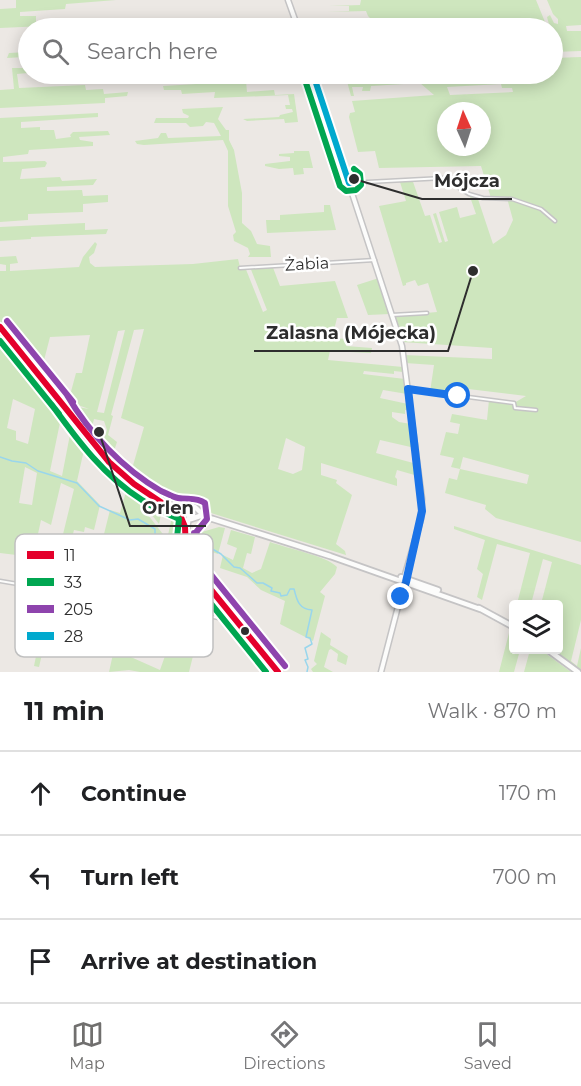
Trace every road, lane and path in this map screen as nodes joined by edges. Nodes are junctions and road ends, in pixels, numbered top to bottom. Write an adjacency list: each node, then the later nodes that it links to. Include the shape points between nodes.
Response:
1 (288, 0): 2 (street)
2 (294, 18)
3 (316, 84): 4 (street)
4 (349, 183): 5 (street, via 443,178 469,194 514,199 541,209); 6 (street)
5 (555, 221)
6 (375, 260): 7 (street, Żabia); 9 (street)
7 (240, 268)
8 (427, 313): 9 (street)
9 (392, 315): 11 (street, via 402,346)
10 (0, 327): 13 (main road, via 96,449 134,484)
11 (408, 389): 12 (street, via 514,403 515,408); 17 (street, via 422,502)
12 (536, 410)
13 (164, 502): 14 (main road); 15 (street, via 180,515)
14 (192, 515): 16 (street); 17 (main road)
15 (185, 534)
16 (186, 534)
17 (405, 580): 23 (main road, via 453,596); 26 (street)
18 (0, 581): 19 (street)
19 (15, 584)
20 (213, 593): 22 (street)
21 (213, 617): 22 (street)
22 (233, 618): 25 (street)
23 (509, 625)
24 (553, 654): 27 (main road)
25 (278, 672)
26 (381, 672)
27 (578, 672)

